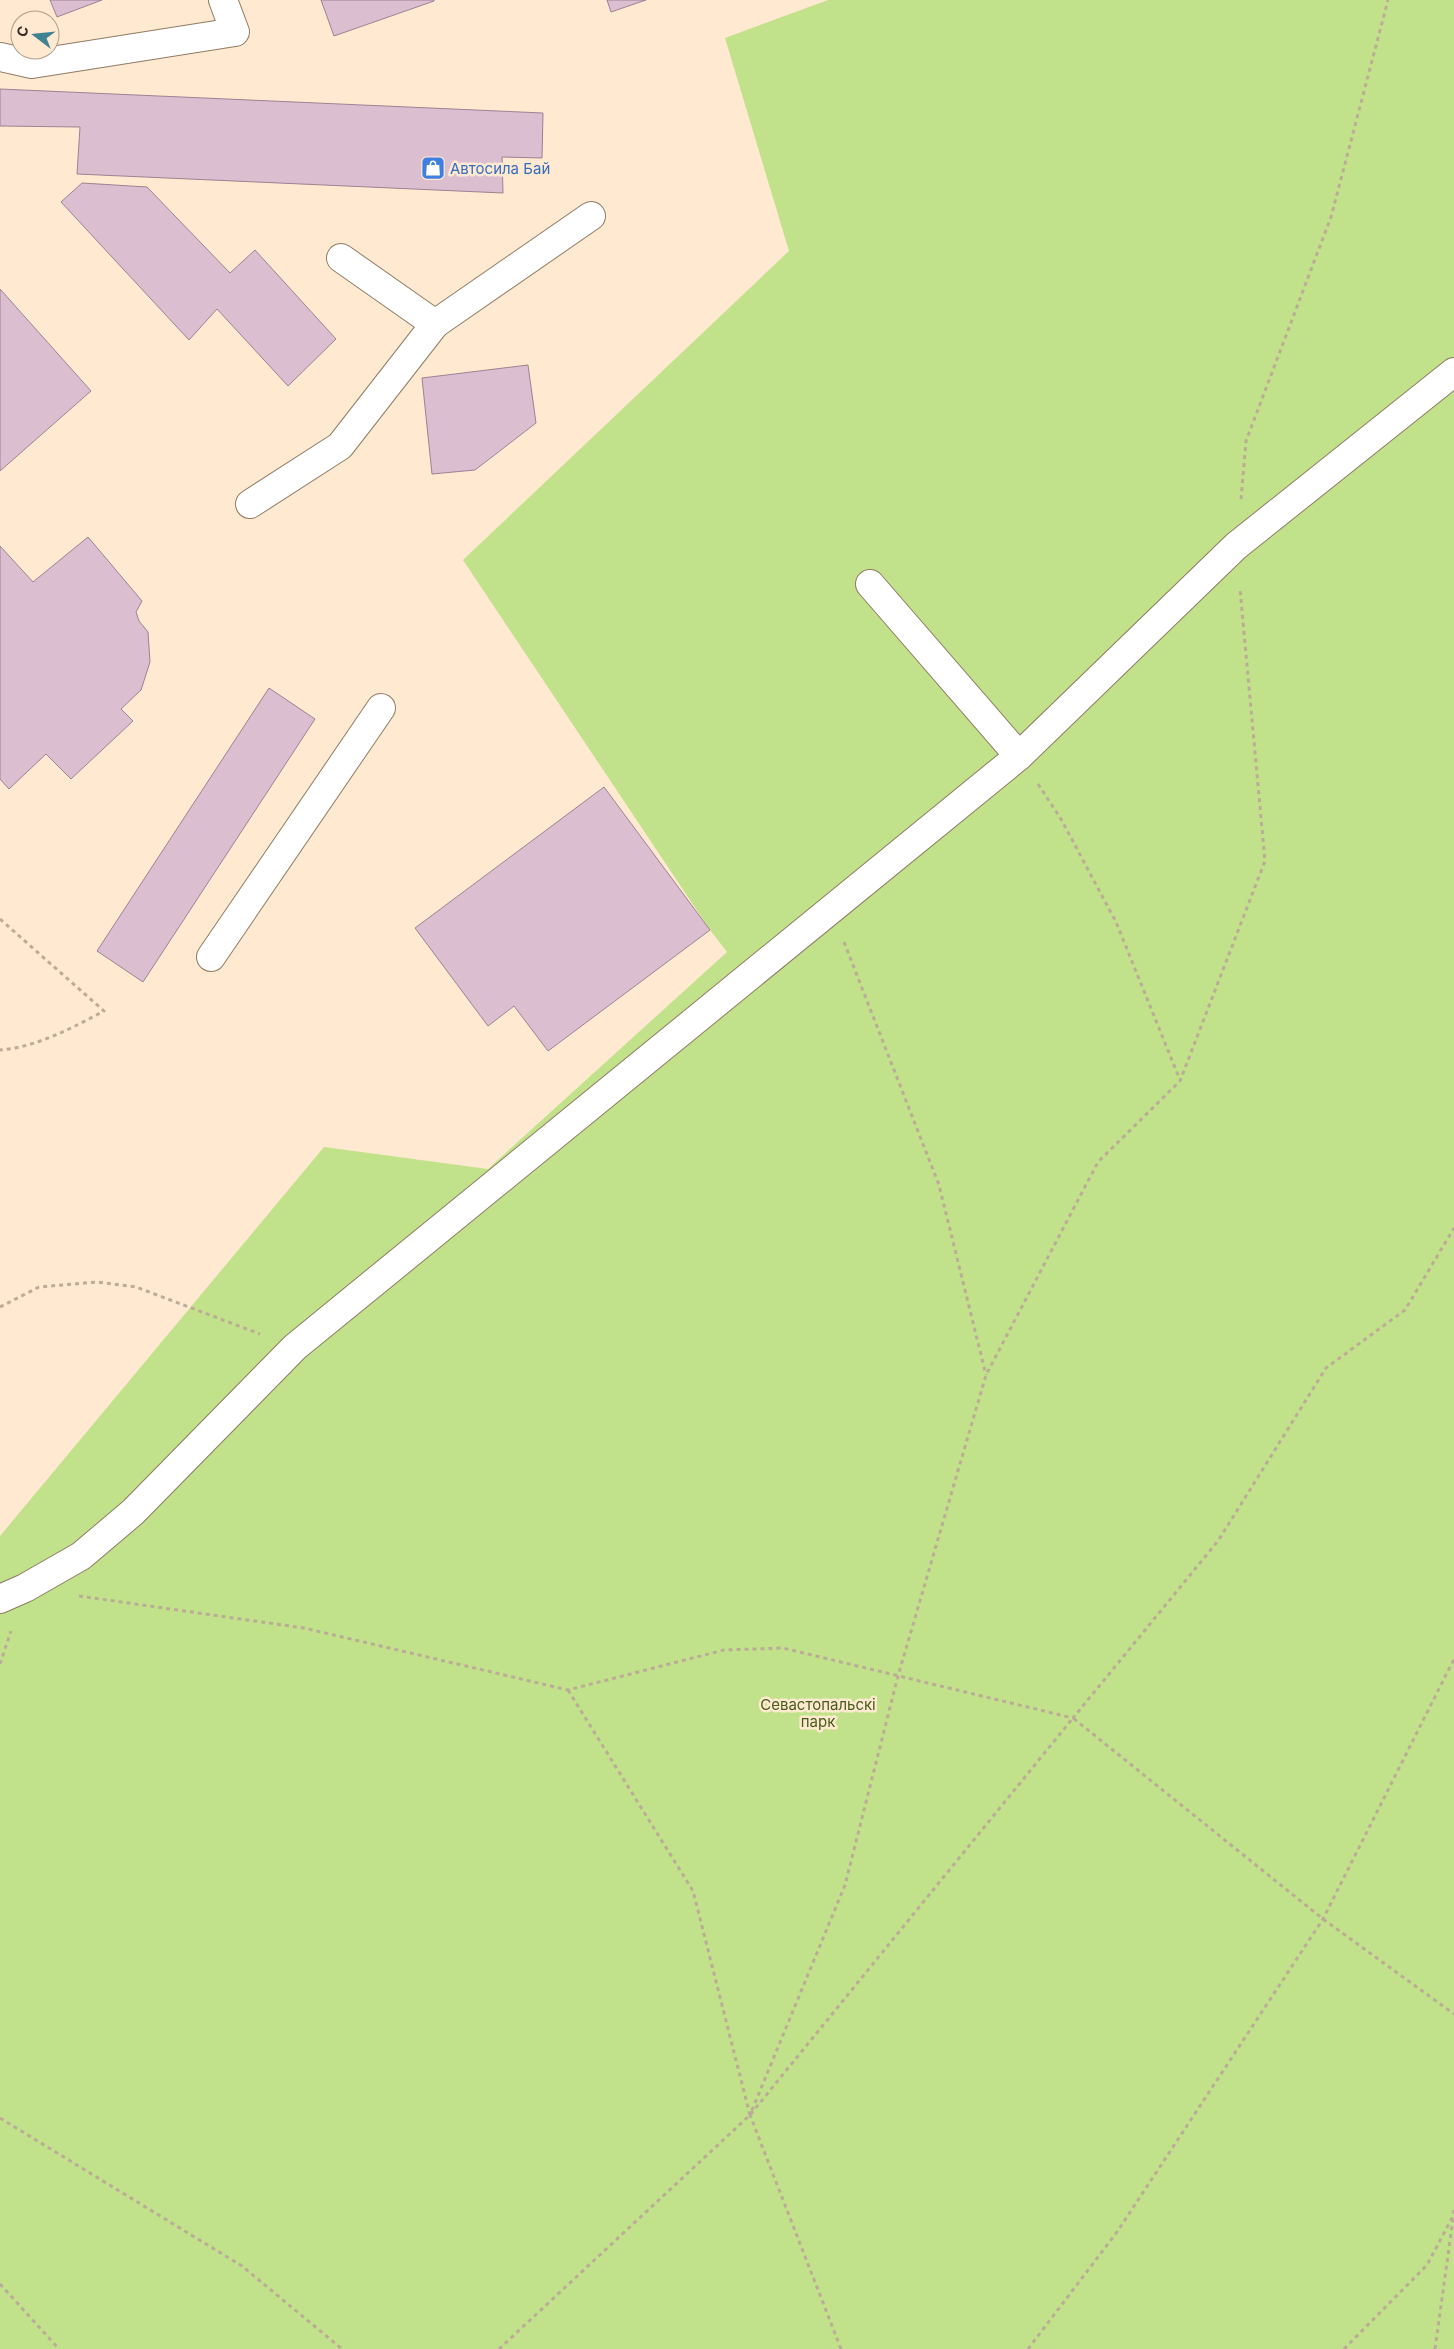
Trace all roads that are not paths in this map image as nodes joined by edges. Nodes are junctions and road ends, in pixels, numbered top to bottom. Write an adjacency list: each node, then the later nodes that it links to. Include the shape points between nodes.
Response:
1 (223, 0): 2 (lane, via 235,32 32,64)
2 (0, 57)
3 (591, 216): 5 (lane)
4 (341, 258): 5 (lane)
5 (435, 324): 7 (lane, via 340,446)
6 (1454, 372): 10 (lane, via 1236,546)
7 (250, 504)
8 (870, 584): 10 (lane)
9 (381, 708): 11 (lane)
10 (1019, 756): 12 (lane, via 295,1347 133,1512 81,1556)
11 (211, 957)
12 (0, 1599)

